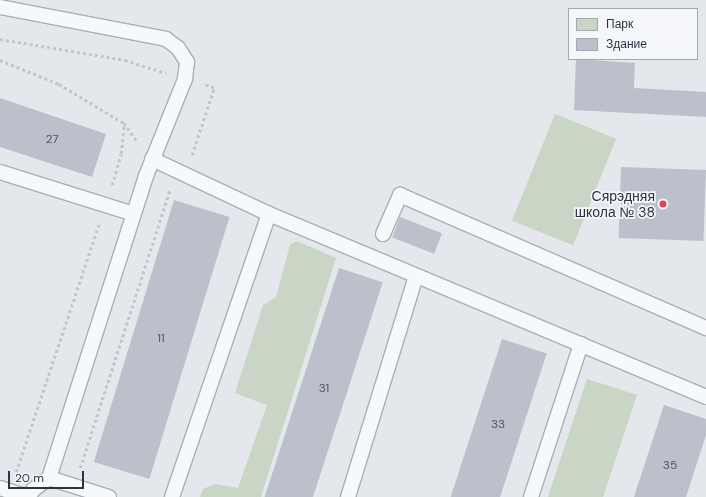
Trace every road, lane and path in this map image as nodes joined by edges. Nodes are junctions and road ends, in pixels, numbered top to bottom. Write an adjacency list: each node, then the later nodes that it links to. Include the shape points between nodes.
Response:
1 (0, 7): 4 (lane, via 166,39 178,48 187,62)
2 (0, 39): 4 (path, via 124,60)
3 (0, 60): 5 (path, via 60,84)
4 (185, 79): 6 (lane); 8 (path, via 214,88)
5 (124, 123): 6 (path); 10 (path, via 121,154)
6 (152, 159): 8 (lane); 11 (lane)
7 (0, 172): 10 (lane)
8 (185, 175): 12 (lane)
9 (171, 186): 20 (path)
10 (106, 205): 11 (lane); 18 (path)
11 (134, 214): 19 (lane)
12 (268, 214): 14 (lane); 24 (lane)
13 (383, 234): 15 (lane, via 400,195)
14 (416, 276): 16 (lane); 25 (lane)
15 (706, 328)
16 (581, 344): 17 (lane); 26 (lane)
17 (706, 397)
18 (15, 474)
19 (49, 478): 20 (lane); 22 (lane, via 34,488)
20 (75, 486): 23 (lane)
21 (0, 488): 22 (lane)
22 (28, 497)
23 (109, 497)
24 (172, 497)
25 (348, 497)
26 (531, 497)

